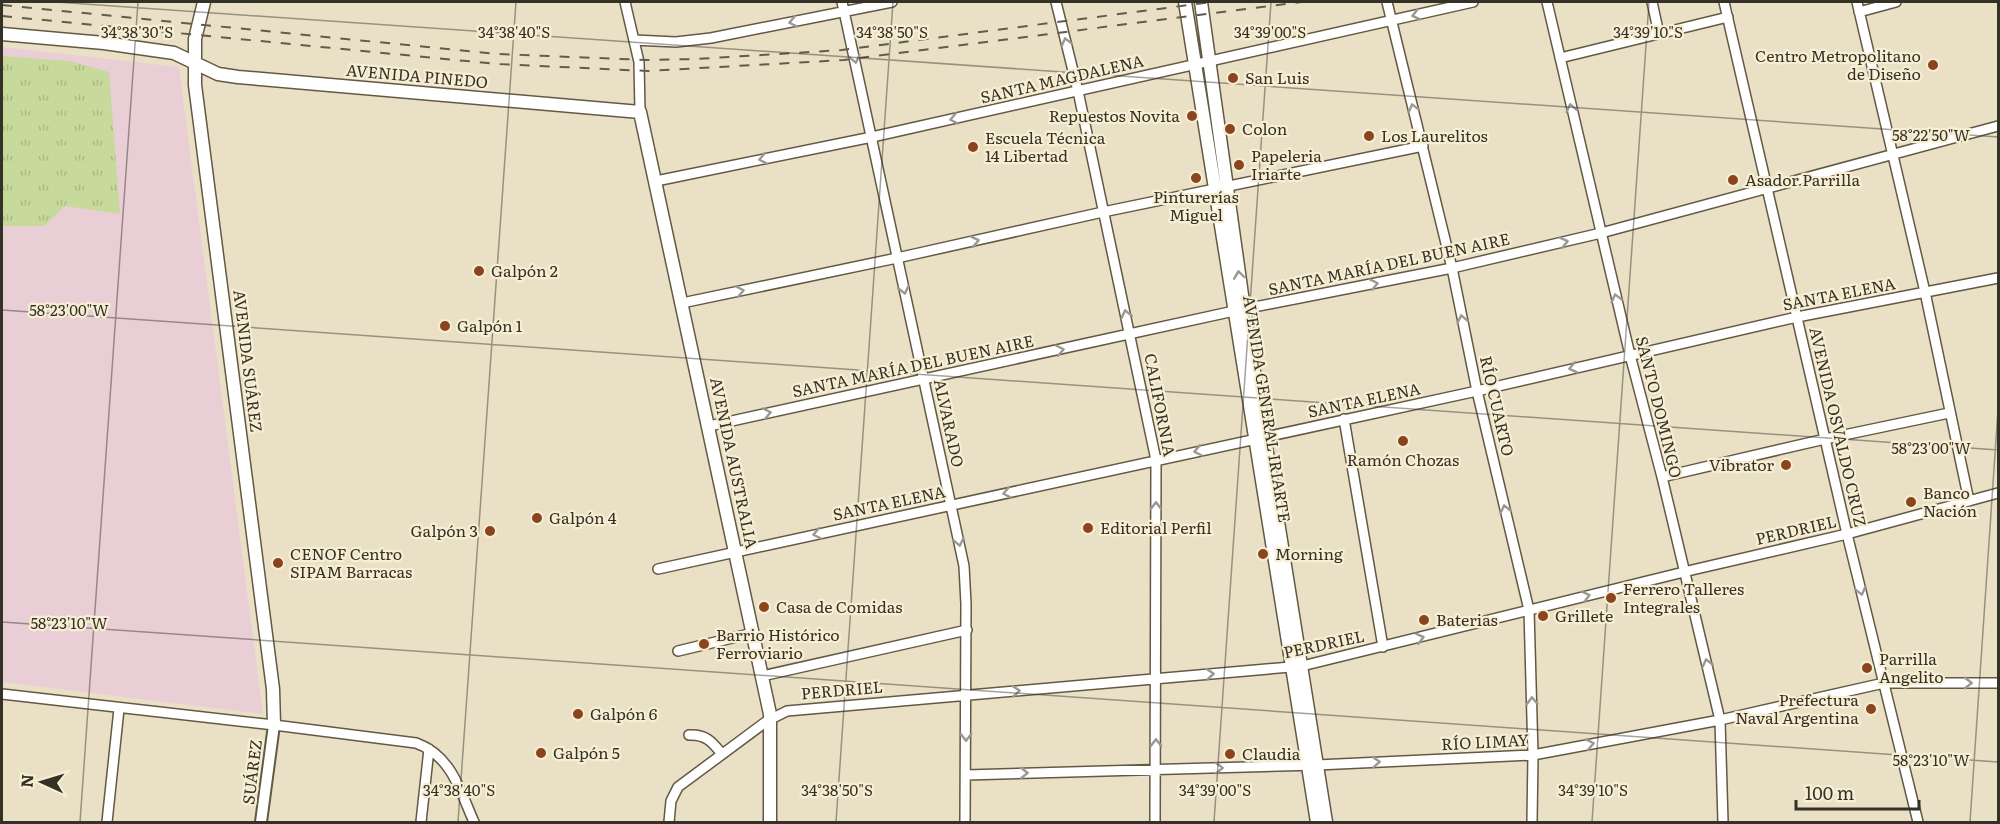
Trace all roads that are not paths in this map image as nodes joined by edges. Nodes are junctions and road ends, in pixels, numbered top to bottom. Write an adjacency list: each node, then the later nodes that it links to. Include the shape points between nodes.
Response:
1 (204, 2): 23 (main road, AVENIDA SUÁREZ)
2 (625, 2): 20 (street)
3 (892, 2): 14 (street)
4 (1056, 2): 25 (street, CALIFORNIA, one-way to 4)
5 (1185, 2): 24 (main road, AVENIDA GENERAL IRIARTE)
6 (1201, 2): 22 (main road, AVENIDA GENERAL IRIARTE)
7 (1387, 2): 17 (street, RÍO CUARTO)
8 (1473, 2): 17 (street, SANTA MAGDALENA, one-way to 17)
9 (1547, 2): 21 (street, SANTO DOMINGO)
10 (1652, 2): 19 (street)
11 (1724, 2): 16 (street, AVENIDA OSVALDO CRUZ)
12 (1857, 2): 15 (street)
13 (1896, 2): 15 (street)
14 (843, 7): 20 (street, one-way to 20, via 703,40); 28 (street, ALVARADO, one-way to 28)
15 (1860, 12): 30 (street)
16 (1728, 18): 19 (street); 33 (street, AVENIDA OSVALDO CRUZ)
17 (1391, 21): 22 (street, SANTA MAGDALENA); 29 (street, RÍO CUARTO, one-way to 17)
18 (2, 34): 23 (main road, AVENIDA PINEDO, via 174,52)
19 (1659, 34): 21 (street)
20 (634, 40): 26 (street)
21 (1560, 58): 35 (street, SANTO DOMINGO, one-way to 21)
22 (1210, 61): 24 (street, SANTA MAGDALENA); 32 (main road, AVENIDA GENERAL IRIARTE)
23 (194, 62): 26 (main road, AVENIDA PINEDO, via 218,74); 76 (main road, AVENIDA SUÁREZ, via 273,689)
24 (1195, 64): 25 (street, SANTA MAGDALENA); 32 (main road, AVENIDA GENERAL IRIARTE)
25 (1078, 91): 28 (street, SANTA MAGDALENA, one-way to 28); 34 (street, CALIFORNIA)
26 (640, 112): 31 (main road, AVENIDA AUSTRALIA)
27 (1998, 126): 30 (street, SANTA MARÍA DEL BUEN AIRE)
28 (872, 137): 31 (street, SANTA MAGDALENA, one-way to 31); 36 (street, ALVARADO)
29 (1423, 146): 32 (street); 37 (street, RÍO CUARTO)
30 (1894, 154): 33 (street, SANTA MARÍA DEL BUEN AIRE); 39 (street)
31 (656, 182): 40 (main road, AVENIDA AUSTRALIA)
32 (1221, 188): 34 (street); 41 (main road, AVENIDA GENERAL IRIARTE)
33 (1766, 189): 35 (street, SANTA MARÍA DEL BUEN AIRE); 42 (street, AVENIDA OSVALDO CRUZ)
34 (1103, 212): 36 (street, one-way to 34); 43 (street, CALIFORNIA, one-way to 34)
35 (1601, 233): 37 (street, SANTA MARÍA DEL BUEN AIRE, one-way to 35); 44 (street, SANTO DOMINGO, one-way to 35)
36 (897, 258): 40 (street, one-way to 36); 45 (street, ALVARADO, one-way to 45)
37 (1452, 268): 41 (street, SANTA MARÍA DEL BUEN AIRE, one-way to 37); 46 (street, RÍO CUARTO, one-way to 37)
38 (1998, 278): 39 (street, SANTA ELENA)
39 (1925, 292): 42 (street, SANTA ELENA); 47 (street)
40 (682, 303): 49 (main road, AVENIDA AUSTRALIA)
41 (1239, 310): 43 (street, SANTA MARÍA DEL BUEN AIRE); 50 (main road, AVENIDA GENERAL IRIARTE)
42 (1797, 317): 44 (street, SANTA ELENA); 51 (street, AVENIDA OSVALDO CRUZ)
43 (1131, 335): 45 (street, SANTA MARÍA DEL BUEN AIRE, one-way to 43); 52 (street, CALIFORNIA)
44 (1630, 355): 46 (street, SANTA ELENA, one-way to 46); 53 (street, SANTO DOMINGO)
45 (924, 379): 49 (street, SANTA MARÍA DEL BUEN AIRE, one-way to 45); 56 (street, ALVARADO)
46 (1477, 391): 48 (street, SANTA ELENA); 61 (street, RÍO CUARTO, one-way to 46)
47 (1949, 412): 51 (street); 55 (street)
48 (1344, 419): 50 (street, SANTA ELENA); 64 (street)
49 (709, 426): 58 (main road, AVENIDA AUSTRALIA)
50 (1259, 438): 52 (street, SANTA ELENA, one-way to 52); 66 (main road, AVENIDA GENERAL IRIARTE)
51 (1825, 439): 53 (street); 57 (street, AVENIDA OSVALDO CRUZ)
52 (1156, 460): 56 (street, SANTA ELENA, one-way to 56); 68 (street, CALIFORNIA, one-way to 52)
53 (1662, 477): 60 (street, SANTO DOMINGO)
54 (1998, 494): 55 (street, PERDRIEL)
55 (1969, 501): 57 (street, PERDRIEL)
56 (951, 505): 58 (street, SANTA ELENA, one-way to 58); 62 (street, ALVARADO, one-way to 62, via 965,573)
57 (1847, 534): 60 (street, PERDRIEL); 69 (street, AVENIDA OSVALDO CRUZ, one-way to 69)
58 (736, 552): 59 (street, SANTA ELENA); 63 (main road, AVENIDA AUSTRALIA)
59 (658, 569)
60 (1685, 572): 61 (street, PERDRIEL, one-way to 60); 75 (street, SANTO DOMINGO, one-way to 60)
61 (1529, 610): 64 (street, PERDRIEL, one-way to 61); 80 (street, RÍO CUARTO, one-way to 61)
62 (967, 630): 67 (street); 72 (street, ALVARADO)
63 (753, 633): 65 (street); 67 (main road, AVENIDA AUSTRALIA)
64 (1383, 647): 66 (street, PERDRIEL)
65 (678, 651)
66 (1297, 667): 68 (street, PERDRIEL, one-way to 66); 81 (main road, AVENIDA GENERAL IRIARTE)
67 (762, 676): 74 (main road, AVENIDA AUSTRALIA)
68 (1156, 678): 72 (street, PERDRIEL, one-way to 68); 82 (street, CALIFORNIA, one-way to 68)
69 (1884, 683): 70 (street, RÍO LIMAY, one-way to 70); 75 (street, RÍO LIMAY); 96 (street, AVENIDA OSVALDO CRUZ)
70 (1998, 683)
71 (2, 694): 73 (street)
72 (966, 695): 74 (street, PERDRIEL, via 797,709); 83 (street, ALVARADO, one-way to 83)
73 (119, 709): 76 (street); 84 (street)
74 (771, 718): 79 (street, PERDRIEL); 89 (main road, AVENIDA AUSTRALIA)
75 (1720, 720): 80 (street, RÍO LIMAY, one-way to 75); 95 (street, SANTO DOMINGO)
76 (274, 725): 78 (street, via 395,740); 85 (street, SUÁREZ)
77 (689, 735): 79 (street, via 708,737)
78 (429, 749): 86 (street); 87 (street, via 448,767)
79 (722, 754): 88 (street, PERDRIEL, via 678,787 671,801)
80 (1533, 755): 81 (street, RÍO LIMAY, one-way to 80); 94 (street, RÍO CUARTO)
81 (1312, 765): 82 (street, RÍO LIMAY, one-way to 81); 92 (main road, AVENIDA GENERAL IRIARTE); 93 (main road, AVENIDA GENERAL IRIARTE)
82 (1156, 770): 83 (street, RÍO LIMAY, one-way to 82); 91 (street, CALIFORNIA)
83 (966, 775): 90 (street, ALVARADO)
84 (106, 822)
85 (261, 822)
86 (421, 822)
87 (474, 822)
88 (669, 822)
89 (770, 822)
90 (965, 822)
91 (1155, 822)
92 (1317, 822)
93 (1326, 822)
94 (1532, 822)
95 (1723, 822)
96 (1918, 822)

